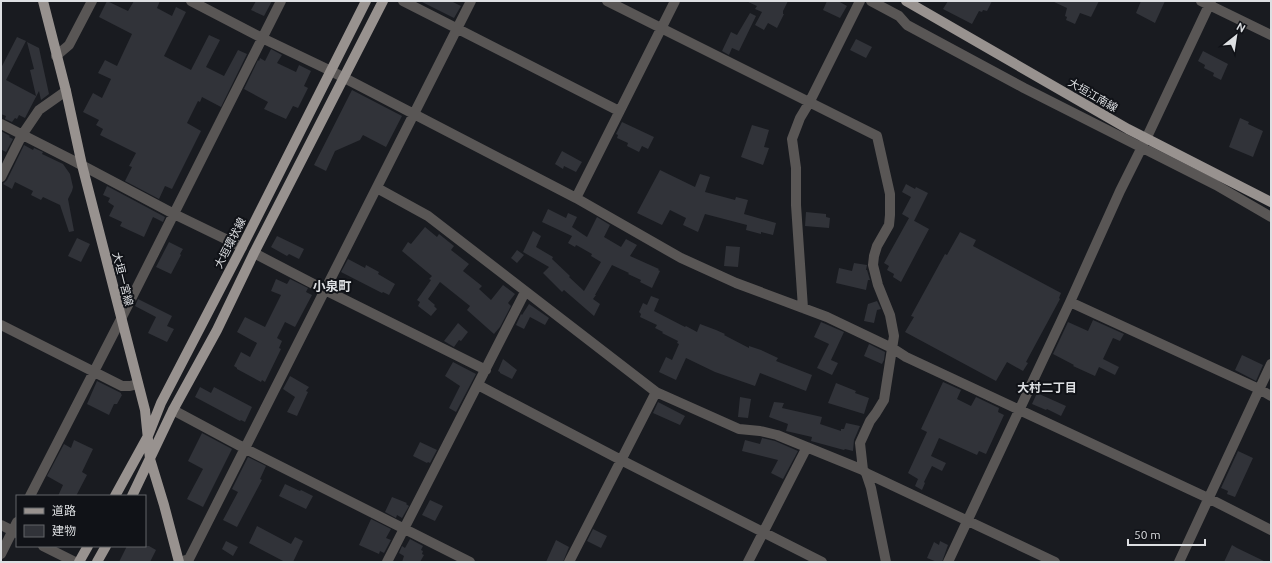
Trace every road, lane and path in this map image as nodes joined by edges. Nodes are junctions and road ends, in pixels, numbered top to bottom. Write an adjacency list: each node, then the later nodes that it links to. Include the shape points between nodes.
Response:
1 (43, 1): 19 (main road, 大垣一宮線)
2 (92, 1): 19 (street, via 69,45)
3 (191, 1): 18 (street)
4 (281, 1): 18 (street)
5 (366, 1): 20 (main road, 大垣環状線)
6 (383, 1): 21 (main road)
7 (403, 1): 16 (street)
8 (471, 1): 16 (street)
9 (608, 1): 15 (street)
10 (675, 1): 15 (street)
11 (860, 1): 23 (street)
12 (871, 1): 28 (street, via 899,16 907,25 1024,88)
13 (906, 1): 28 (main road, 大垣江南線, via 1128,129)
14 (1207, 2): 17 (street); 28 (street)
15 (661, 28): 23 (street); 24 (street)
16 (457, 29): 24 (street); 25 (street)
17 (1271, 35)
18 (262, 38): 20 (street); 34 (street)
19 (56, 56): 22 (main road, 大垣一宮線)
20 (331, 71): 21 (street); 36 (main road, 大垣環状線)
21 (343, 78): 25 (street); 37 (main road)
22 (66, 91): 27 (street, via 39,110); 29 (main road, 大垣一宮線)
23 (810, 103): 41 (street, via 800,118 792,139 796,168); 44 (street, via 877,136 890,194 890,215 889,226 874,256 873,265 890,315 894,336)
24 (619, 111): 32 (street)
25 (414, 114): 31 (street); 32 (street)
26 (1, 124): 27 (street)
27 (22, 135): 29 (street); 30 (street)
28 (1144, 143): 33 (main road, 大垣江南線); 35 (street); 40 (street)
29 (82, 166): 34 (street); 42 (main road, 大垣一宮線)
30 (1, 176)
31 (377, 188): 38 (street); 39 (street, via 428,216)
32 (576, 198): 41 (street, via 681,258 736,283)
33 (1271, 202)
34 (174, 214): 36 (street); 42 (street)
35 (1271, 217)
36 (242, 247): 55 (main road, 大垣環状線, via 161,403)
37 (254, 253): 38 (street); 54 (main road, via 217,330)
38 (325, 290): 46 (street); 57 (street)
39 (525, 292): 46 (street); 51 (street)
40 (1070, 302): 50 (street); 53 (street)
41 (803, 308): 44 (street)
42 (121, 319): 47 (street); 48 (main road, 大垣一宮線)
43 (1, 325): 47 (street)
44 (892, 348): 53 (street, via 906,357); 60 (street, via 884,400 860,443)
45 (1271, 364): 50 (street)
46 (486, 370): 49 (street)
47 (93, 372): 48 (street, via 122,386); 61 (street)
48 (138, 384): 55 (main road, 大垣一宮線)
49 (478, 385): 59 (street); 67 (street)
50 (1259, 389): 52 (street); 64 (street)
51 (656, 392): 56 (street, via 740,428 777,435); 59 (street)
52 (1271, 396)
53 (1019, 409): 64 (street); 65 (street)
54 (173, 410): 57 (street); 58 (main road)
55 (148, 436): 58 (main road, 大垣一宮線); 62 (main road, 大垣環状線)
56 (807, 447): 60 (street); 70 (street)
57 (244, 448): 67 (street); 78 (street, via 189,559)
58 (150, 459): 63 (main road); 78 (main road, 大垣一宮線)
59 (621, 460): 70 (street); 81 (street)
60 (865, 471): 65 (street); 84 (street, via 878,517)
61 (31, 495)
62 (116, 495)
63 (132, 495)
64 (1208, 498): 69 (street); 87 (street)
65 (968, 521): 85 (street); 86 (street)
66 (1, 525): 68 (street)
67 (404, 528): 79 (street); 80 (street)
68 (16, 529): 74 (street)
69 (1271, 530)
70 (763, 532): 82 (street); 83 (street)
71 (45, 547): 75 (street)
72 (87, 547): 76 (main road)
73 (105, 547): 77 (main road)
74 (1, 554)
75 (75, 562)
76 (79, 562)
77 (97, 562)
78 (179, 562)
79 (387, 562)
80 (470, 562)
81 (569, 562)
82 (748, 562)
83 (822, 562)
84 (886, 562)
85 (948, 562)
86 (1055, 562)
87 (1179, 562)

